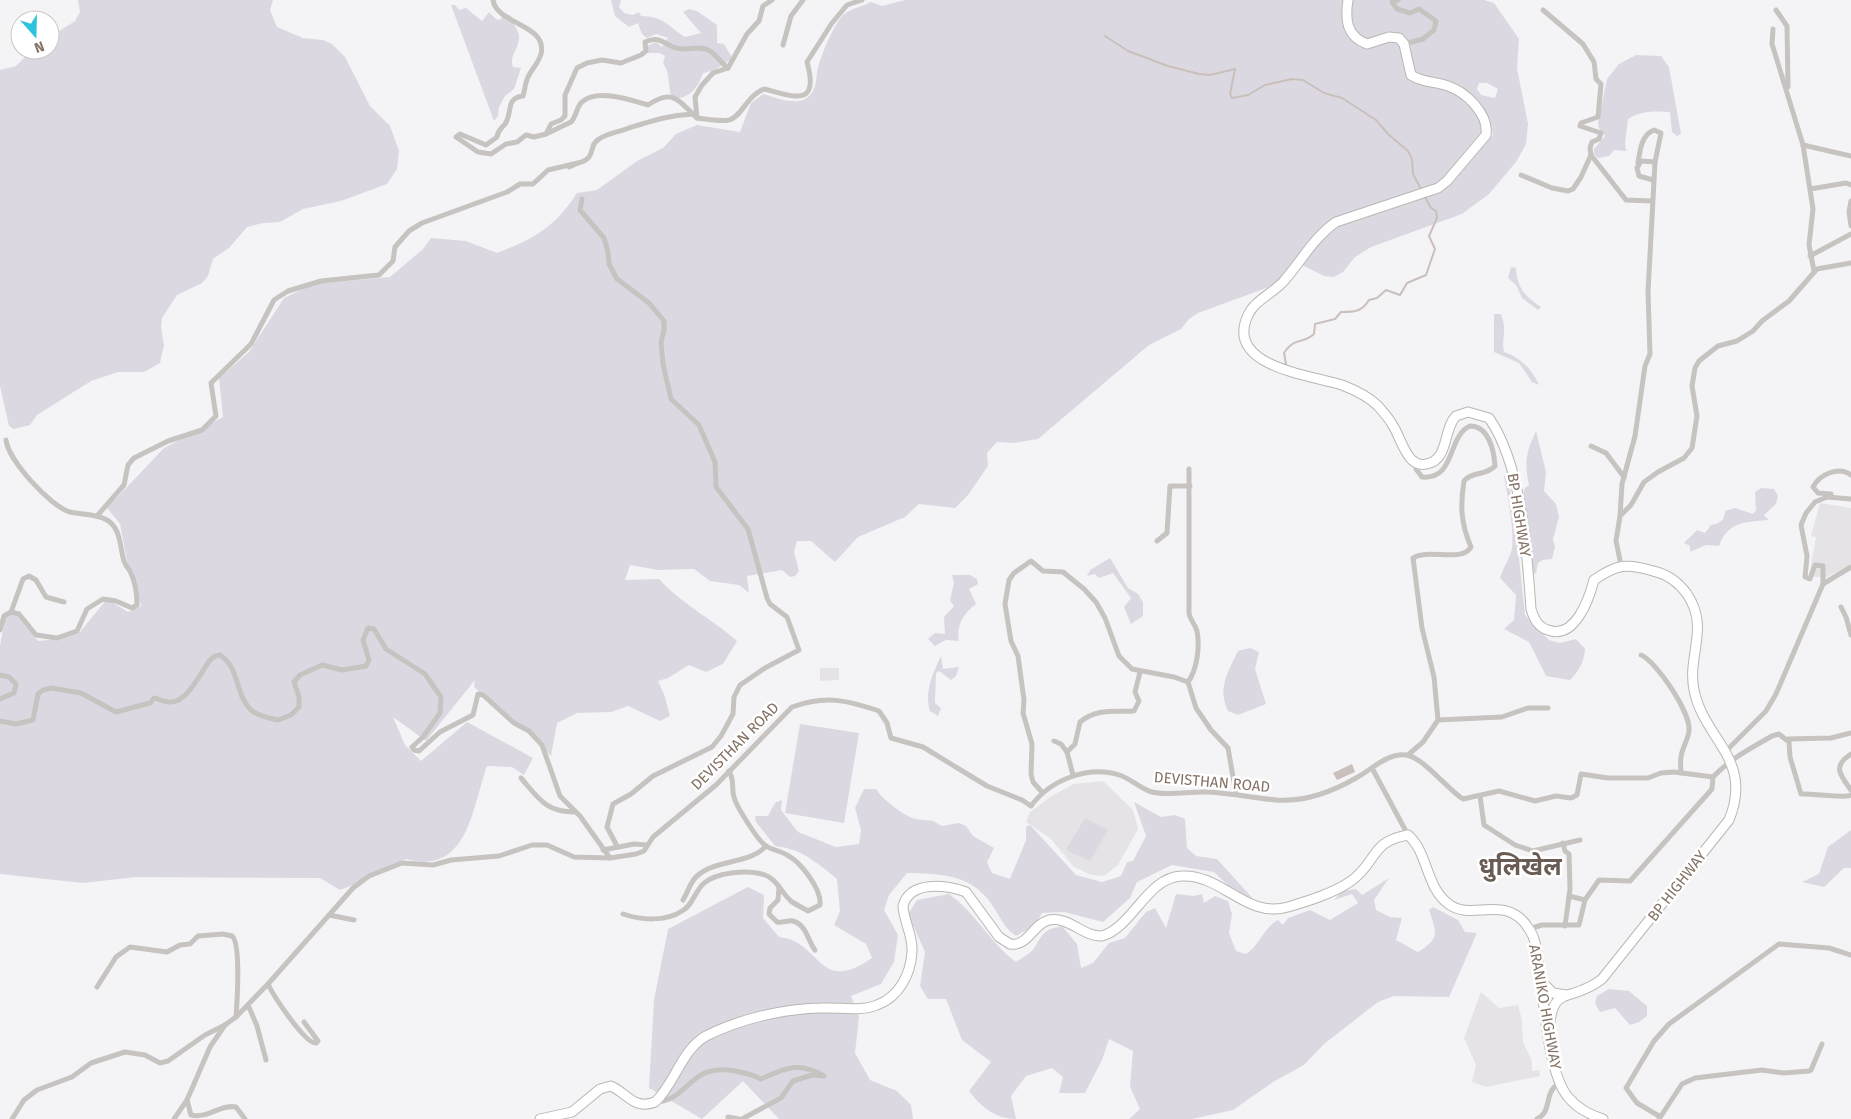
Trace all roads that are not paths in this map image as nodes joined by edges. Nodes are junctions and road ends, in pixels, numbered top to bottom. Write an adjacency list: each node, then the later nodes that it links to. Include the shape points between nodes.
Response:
1 (493, 0): 15 (street, via 500,14 528,29 537,38 541,53 526,80 524,96 510,104 507,121 497,137 486,145 468,135 456,137 478,152 491,154 526,135)
2 (772, 0): 12 (street, via 763,6 759,21 745,37)
3 (803, 0): 11 (street, via 790,16)
4 (862, 0): 14 (street, via 847,5 807,62 811,75 806,94 789,97 764,89 755,93 731,120)
5 (1348, 0): 10 (highway, via 1348,25 1355,38 1371,43 1393,36)
6 (1398, 0): 10 (street, via 1392,2 1397,9 1410,13 1419,9 1436,21 1434,30 1423,38)
7 (1543, 10): 17 (street, via 1583,44 1594,62 1596,79 1601,84 1598,117 1580,126 1601,133 1599,139 1592,142)
8 (1776, 10): 13 (street, via 1788,26)
9 (1773, 29): 13 (street, via 1772,44)
10 (1404, 44): 37 (highway, via 1411,75 1421,81 1454,88 1480,112 1487,129 1484,140 1438,188 1336,222 1326,229 1283,282 1252,309 1244,334 1250,351 1268,364 1357,391 1371,401 1392,423 1412,460)
11 (783, 45)
12 (728, 68): 14 (street, via 705,78 695,97); 15 (street, via 702,47 679,48 660,39 648,40 642,55 620,63 596,61 577,68 564,95 565,116 551,124)
13 (1788, 92): 16 (street)
14 (695, 116): 15 (street, via 668,96 659,97 648,106 617,96 595,97 578,106 571,122); 20 (street, via 659,117 610,134 595,143 586,161)
15 (546, 134)
16 (1803, 145): 18 (street); 26 (street)
17 (1591, 155): 23 (street, via 1586,171 1568,191); 28 (street, via 1626,200)
18 (1851, 156)
19 (1655, 162): 21 (street, via 1641,161); 21 (street, via 1662,133 1654,130 1645,137); 24 (street)
20 (578, 163): 22 (street); 44 (street, via 548,170 533,184 520,184 508,192 422,223 395,246 393,261 379,275 304,284 274,300 251,344 211,383 216,416 202,430 168,441 134,458 128,465 124,486)
21 (1638, 164): 24 (street, via 1639,176)
22 (568, 167)
23 (1521, 175)
24 (1653, 180): 28 (street)
25 (1851, 185): 26 (street)
26 (1810, 189): 32 (street, via 1813,209)
27 (582, 199): 87 (street, via 580,210 604,238 609,264 617,278 649,303 664,321 661,342 671,399 699,425 715,462 716,487 748,529 767,598 788,617 799,650 740,685 734,697 733,714 712,747 653,776 613,804 607,827)
28 (1652, 201): 40 (street, via 1648,292 1650,354)
29 (1851, 201): 30 (street)
30 (1851, 226)
31 (1851, 234): 32 (street)
32 (1810, 256): 34 (street)
33 (1851, 263): 34 (street)
34 (1814, 271): 45 (street, via 1789,301 1754,331 1737,341 1718,346 1699,361 1692,386 1696,416 1692,448 1684,458 1644,482 1631,505)
35 (6, 440): 44 (street, via 14,462 55,506)
36 (1591, 446): 40 (street, via 1606,453)
37 (1419, 464): 47 (highway, BP HIGHWAY, via 1432,463 1441,456 1456,416 1468,412 1489,418 1501,439 1515,479 1531,610 1544,629 1561,631 1570,626 1589,597 1594,580); 62 (street, via 1416,469 1422,477 1440,472 1450,460 1462,431 1470,426 1478,427 1487,435 1494,458 1493,469 1464,481 1462,528 1469,550 1462,554 1420,553 1413,558 1422,628 1434,677)
38 (1189, 469): 41 (street)
39 (1851, 475): 42 (street, via 1845,470 1833,471 1816,481 1813,487 1818,493)
40 (1624, 477): 45 (street)
41 (1190, 486): 46 (street, via 1170,486 1167,532); 59 (street, via 1189,613 1197,632 1198,651)
42 (1836, 496): 43 (street); 49 (street, via 1815,502 1801,525 1807,556 1805,578 1810,579 1815,565 1823,566)
43 (1851, 498)
44 (97, 516): 52 (street, via 109,521 121,542 124,562 136,589 137,605 132,608 116,600 103,599 87,609 77,631 51,638 33,633 19,614)
45 (1620, 516): 47 (street, via 1616,541)
46 (1157, 541)
47 (1620, 566): 70 (highway, BP HIGHWAY, via 1626,564 1659,572 1682,588 1692,602 1698,630 1694,691)
48 (1851, 567): 49 (street)
49 (1824, 584): 70 (street, via 1776,694 1766,711)
50 (64, 602): 52 (street, via 46,597 36,580 29,576 23,579)
51 (1841, 607): 53 (street)
52 (11, 612): 54 (street, via 4,616)
53 (1849, 626): 55 (street)
54 (0, 630)
55 (1851, 635)
56 (1642, 654): 73 (street, via 1675,694 1686,717 1689,730 1681,757)
57 (1140, 672): 59 (street); 67 (street, via 1135,692 1139,701 1134,711 1108,710 1080,722 1075,744); 78 (street, via 1122,660 1096,602 1072,578 1063,572 1043,572 1031,562 1008,580 1005,604 1011,641 1018,656 1023,713 1032,744 1031,774)
58 (0, 675): 60 (street, via 9,677 16,684 14,693)
59 (1188, 682): 79 (street, via 1196,708 1228,748)
60 (0, 699)
61 (1548, 708): 62 (street, via 1528,708 1502,717)
62 (1438, 720): 69 (street, via 1423,742)
63 (0, 721): 82 (street, via 16,724 33,720 38,694 51,688 81,693 116,712 150,703 154,698 169,702 178,700 210,660 220,655 232,666 251,710 278,720 291,715 299,707 294,682 300,674 322,665 342,670 366,666 369,660 363,640 368,628 374,629 386,649 426,674 441,697 440,713 412,747 414,750 419,750 440,732 473,715 478,694 483,695 542,745 560,796)
64 (1851, 732): 66 (street, via 1831,738)
65 (1054, 740): 67 (street)
66 (1788, 740): 70 (street, via 1779,734); 80 (street, via 1801,794)
67 (1067, 752): 74 (street)
68 (1851, 754): 77 (street, via 1839,766 1840,775)
69 (1408, 755): 71 (street, DEVISTHAN ROAD, via 1393,756); 81 (street, via 1463,799)
70 (1727, 756): 75 (street); 105 (highway, BP HIGHWAY, via 1737,788 1729,820 1602,979 1588,989)
71 (1372, 768): 79 (street, DEVISTHAN ROAD, via 1334,789 1307,798 1276,800); 83 (street)
72 (729, 771): 78 (street, DEVISTHAN ROAD, via 792,707 837,699 879,711 891,738 923,748 987,786 1031,806); 86 (street, DEVISTHAN ROAD); 88 (street, via 734,782 734,800)
73 (1681, 772): 75 (street); 81 (street, via 1661,773 1648,778 1580,774 1577,795 1571,798 1556,796 1535,801 1499,791)
74 (1073, 775): 78 (street, DEVISTHAN ROAD); 79 (street, DEVISTHAN ROAD, via 1121,775 1152,792)
75 (1713, 777): 94 (street, via 1712,789 1630,880 1599,880)
76 (520, 778): 82 (street, via 552,809 562,813)
77 (1851, 790)
78 (1042, 792)
79 (1236, 794)
80 (1851, 795)
81 (1480, 796): 85 (street, via 1484,825 1515,845 1533,851)
82 (575, 812): 89 (street)
83 (1408, 835): 99 (highway, ARANIKO HIGHWAY, via 1416,843 1438,894 1450,906 1508,911 1521,918); 115 (highway, via 1386,841 1353,880 1287,907 1260,908 1199,877 1176,876 1158,886 1126,919 1102,936 1092,935 1067,922 1050,920 1023,941 1010,944 999,937 966,892 940,885 919,890 910,894 903,906 912,940 908,974 903,984 889,997 869,1008 818,1008 757,1018 726,1027 698,1041)
84 (1580, 840): 85 (street)
85 (1563, 843): 92 (street, via 1565,852 1569,854)
86 (647, 845): 87 (street); 90 (street, DEVISTHAN ROAD, via 644,851 636,854)
87 (617, 846): 89 (street)
88 (766, 846): 91 (street, via 795,860 817,890 820,905 808,911 791,901); 93 (street, via 758,853 708,868 695,878)
89 (603, 850): 90 (street)
90 (610, 858): 95 (street, DEVISTHAN ROAD, via 574,857 560,849 540,845 499,856 451,860 433,865 402,863 368,876)
91 (779, 888): 96 (street, via 769,876 738,871 703,884 684,910 673,916 639,919); 100 (street, via 778,900 769,914 777,922 793,921 799,925 810,937 810,946)
92 (1569, 896): 94 (street); 98 (street)
93 (683, 900)
94 (1585, 900): 98 (street, via 1579,925)
95 (330, 914): 97 (street); 103 (street, DEVISTHAN ROAD)
96 (623, 914)
97 (354, 920)
98 (1564, 926): 99 (street, via 1542,925)
99 (1530, 929): 102 (highway, ARANIKO HIGHWAY)
100 (815, 950)
101 (1851, 954): 117 (street, via 1829,948 1779,944 1669,1024 1654,1041 1626,1088 1637,1103)
102 (1541, 980): 105 (highway, via 1553,992); 110 (highway, ARANIKO HIGHWAY)
103 (268, 984): 106 (street, DEVISTHAN ROAD); 108 (street, via 287,1016 309,1042 316,1044 318,1040)
104 (97, 987): 107 (street, via 116,956 130,947 167,952 190,944 198,936 223,934 232,936 237,943)
105 (1567, 995): 110 (highway, BP HIGHWAY, via 1552,1007)
106 (248, 1005): 107 (street, DEVISTHAN ROAD); 112 (street)
107 (236, 1017): 109 (street, DEVISTHAN ROAD)
108 (304, 1022)
109 (225, 1025): 114 (street, via 210,1047); 118 (street, via 168,1061 160,1063 145,1055 125,1052 91,1063 72,1077 38,1090 24,1100)
110 (1549, 1035): 113 (highway, ARANIKO HIGHWAY)
111 (1822, 1044): 117 (street, via 1809,1071 1784,1073 1762,1070 1695,1078 1682,1084)
112 (266, 1060)
113 (1559, 1083): 116 (highway, ARANIKO HIGHWAY); 124 (street, via 1550,1090 1544,1114)
114 (188, 1100): 119 (street); 120 (street, via 191,1115 199,1116 229,1106 236,1107)
115 (655, 1102): 121 (highway, via 638,1105 611,1086 600,1089 572,1112); 123 (street, via 665,1102 678,1095 709,1070 724,1069 761,1079 809,1067 824,1076 812,1075 793,1082 780,1098)
116 (1588, 1116): 125 (highway, ARANIKO HIGHWAY)
117 (1659, 1118)
118 (12, 1119)
119 (174, 1119)
120 (246, 1119)
121 (540, 1119)
122 (728, 1119): 123 (street)
123 (740, 1119)
124 (1538, 1119)
125 (1603, 1119)

